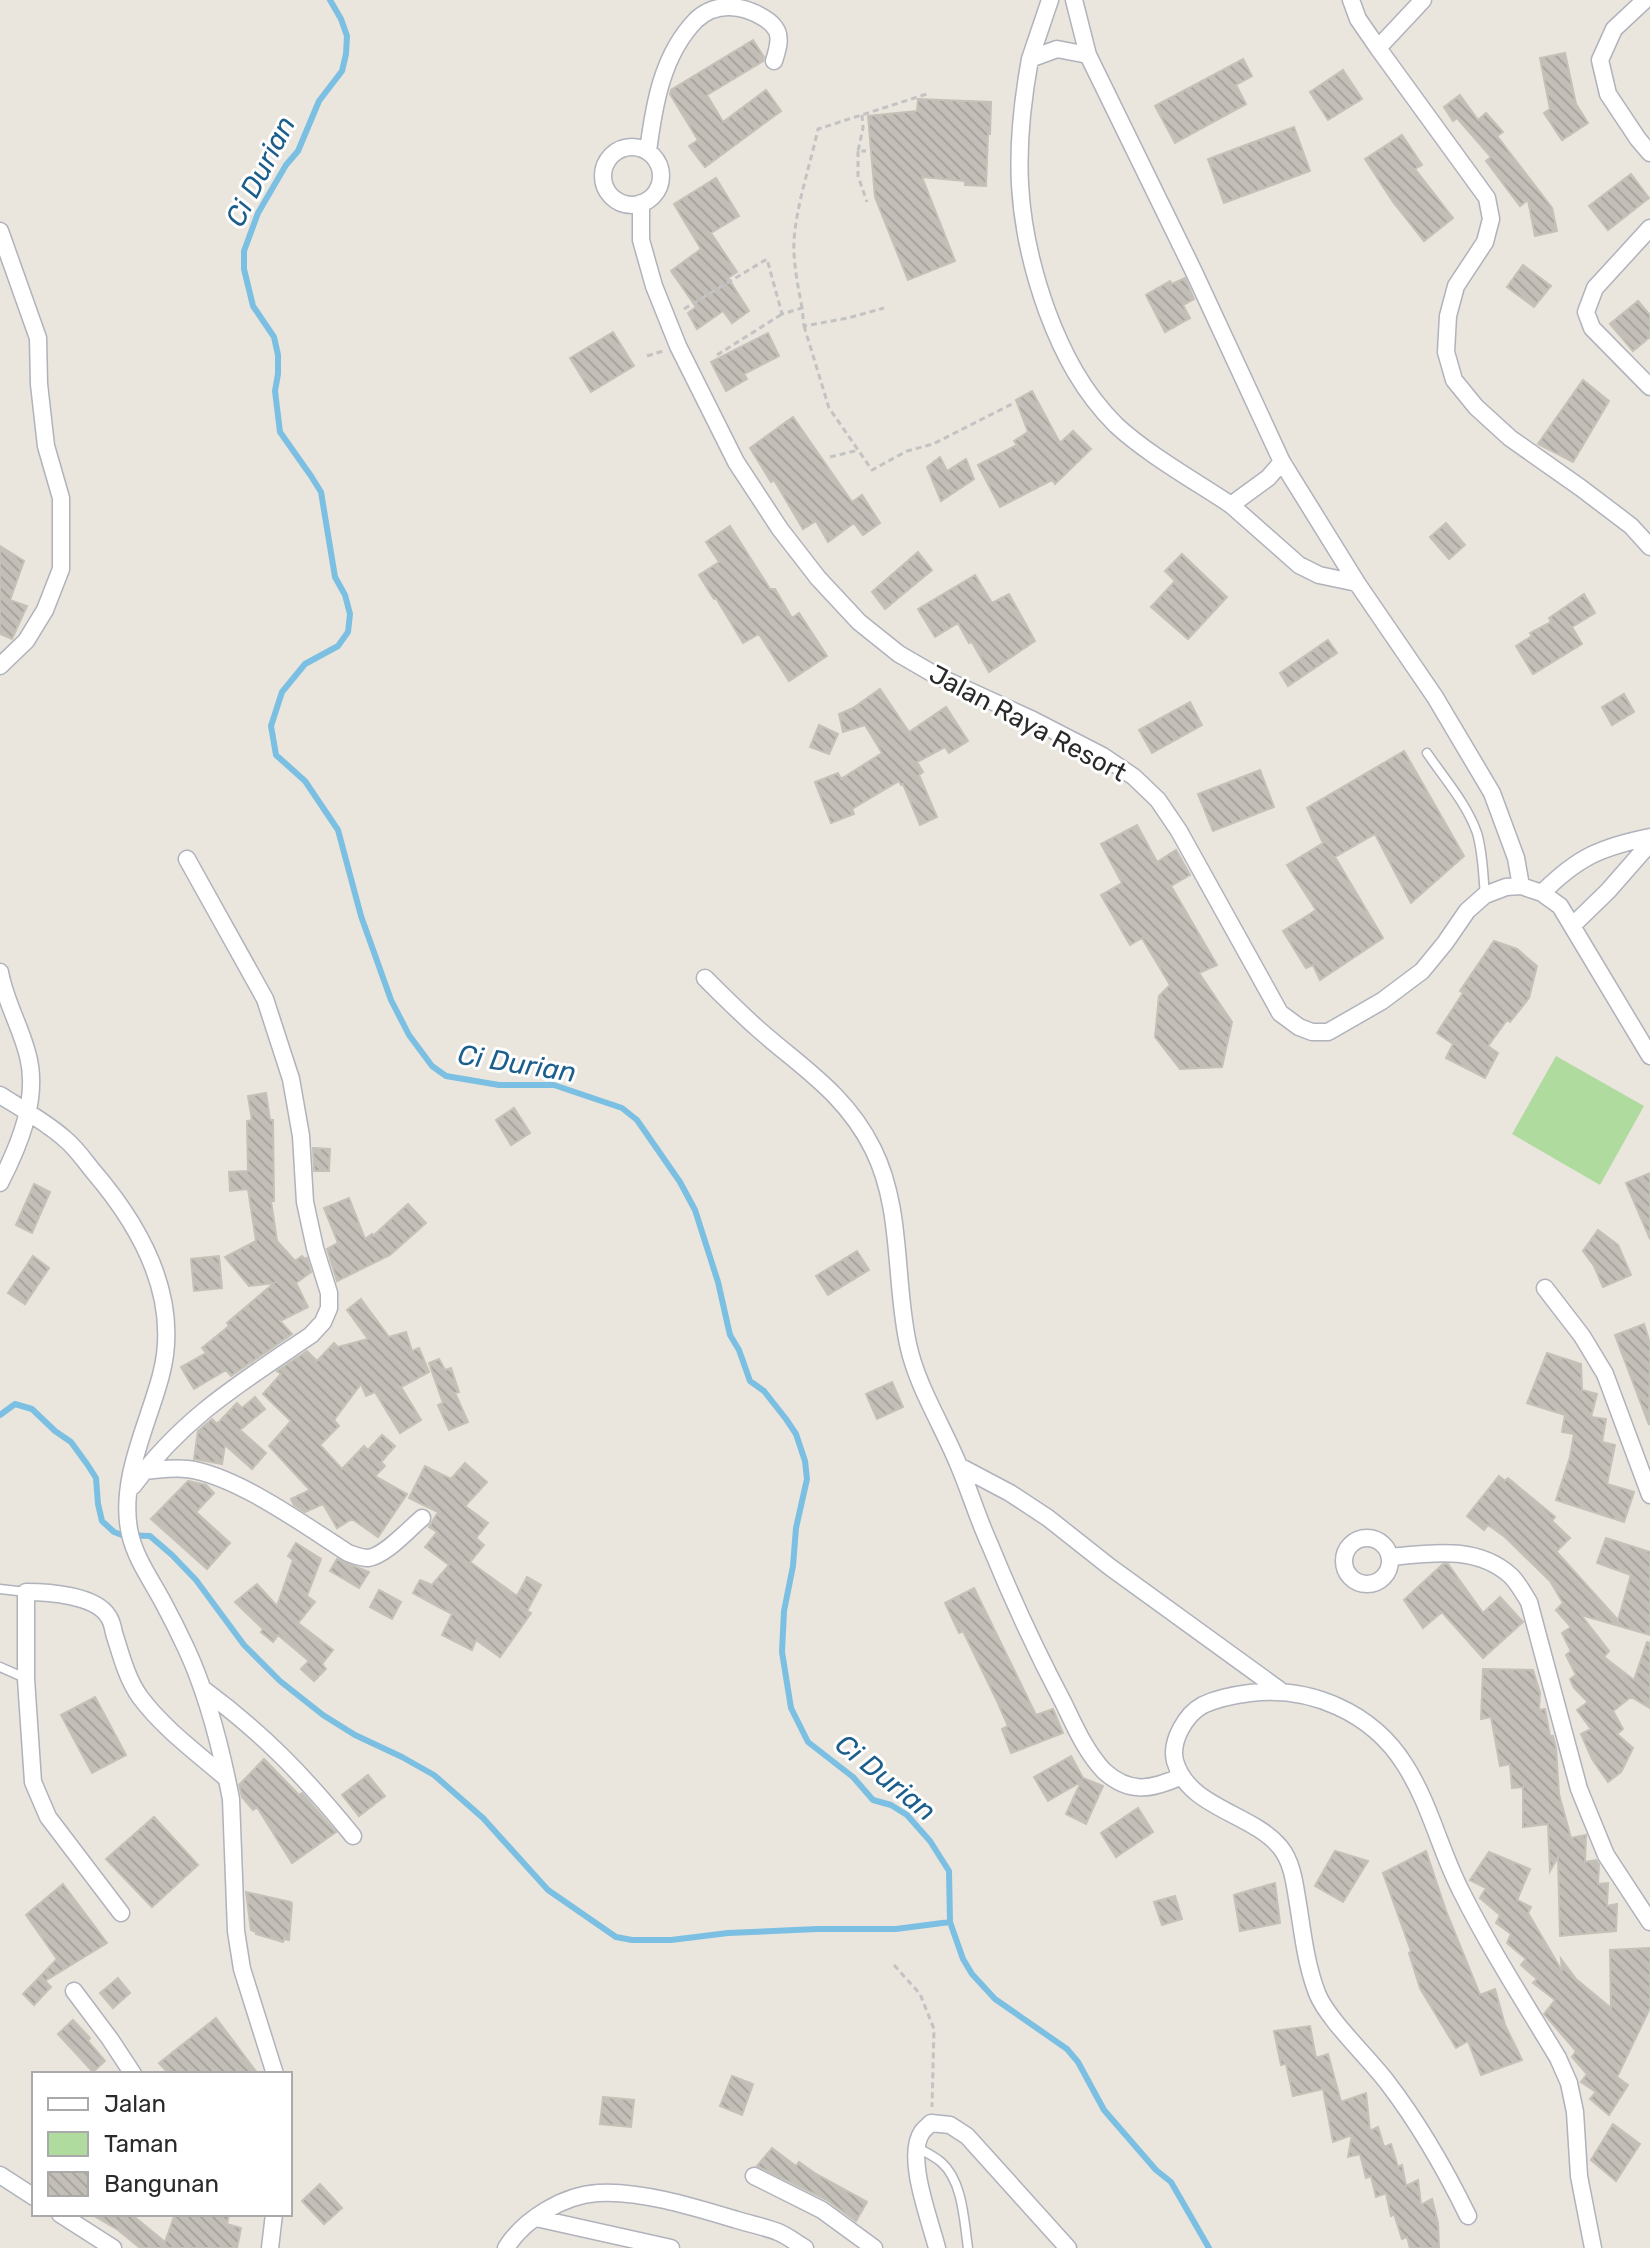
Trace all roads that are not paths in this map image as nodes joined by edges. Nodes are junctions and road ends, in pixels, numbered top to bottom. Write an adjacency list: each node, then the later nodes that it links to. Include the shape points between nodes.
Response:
1 (1050, 0): 8 (street)
2 (1074, 0): 7 (street)
3 (1351, 0): 6 (street)
4 (1423, 0): 6 (street)
5 (1645, 0): 11 (street, via 1614,29 1600,60 1608,94)
6 (1378, 48): 18 (street, via 1487,198 1491,219 1485,242 1456,286 1448,316 1446,352 1454,380 1510,438 1631,526)
7 (1088, 55): 8 (street, via 1057,49); 16 (street)
8 (1030, 59): 17 (street, via 1021,106 1020,194 1037,284 1055,334 1073,372 1118,426)
9 (774, 61): 10 (street, via 779,35 761,16 739,6 698,18 674,48 661,82)
10 (648, 151): 12 (street, via 661,175 655,193); 12 (street, via 620,150 604,172 613,197)
11 (1650, 153)
12 (641, 203): 26 (street, Jalan Raya Resort, via 641,240 654,286 713,418 736,462 818,578 859,622 899,654 1103,756 1134,777 1179,831 1280,1013 1299,1027 1328,1032 1382,1001 1422,971)
13 (1650, 228): 15 (street, via 1595,288 1586,312 1592,328)
14 (0, 231): 20 (street, via 38,338 46,446 61,498 61,569 26,641)
15 (1650, 387)
16 (1282, 462): 17 (street); 19 (street)
17 (1231, 505): 19 (street, via 1299,565)
18 (1650, 547)
19 (1357, 583): 24 (street, via 1492,793)
20 (0, 666)
21 (1427, 753): 26 (lane, via 1478,835)
22 (1650, 840): 25 (street, via 1613,845 1581,860); 27 (street)
23 (187, 859): 37 (street, via 265,999 291,1079 305,1202 329,1308 311,1335 215,1400)
24 (1521, 886): 25 (street); 26 (street)
25 (1542, 893): 27 (street)
26 (1485, 895)
27 (1573, 925): 30 (street)
28 (0, 972): 32 (street, via 28,1057)
29 (705, 978): 35 (street, via 835,1094 873,1149 897,1238 908,1345)
30 (1650, 1056)
31 (0, 1095): 32 (street)
32 (27, 1112): 33 (street, via 18,1148); 38 (street, via 67,1140 116,1200 145,1247 166,1307 162,1372)
33 (0, 1183)
34 (1545, 1288): 36 (street, via 1605,1374)
35 (959, 1466): 47 (street, via 1048,1518); 48 (street, via 1049,1677 1086,1747 1121,1783 1141,1789)
36 (1646, 1469): 39 (street)
37 (143, 1471): 38 (street); 40 (street, via 186,1469 214,1475 360,1557 378,1555)
38 (127, 1494): 46 (street, via 130,1533 139,1559)
39 (1650, 1495)
40 (422, 1518)
41 (1390, 1557): 52 (street, via 1450,1551 1484,1559 1511,1577 1529,1602 1579,1789 1606,1855)
42 (0, 1589): 43 (lane)
43 (26, 1592): 45 (street); 49 (street, via 64,1595 104,1611 140,1697)
44 (0, 1667): 45 (lane)
45 (26, 1679): 51 (street, via 33,1782 48,1817)
46 (203, 1689): 49 (street); 50 (street, via 271,1744)
47 (1281, 1691): 48 (street, via 1236,1695 1196,1709 1176,1742 1174,1759); 73 (street, via 1311,1696 1358,1718 1405,1763 1460,1890 1569,2083)
48 (1182, 1776): 61 (street, via 1210,1802 1246,1820 1280,1847 1294,1878 1317,1995 1388,2083 1440,2160)
49 (227, 1780): 55 (street, via 242,1969)
50 (353, 1836)
51 (121, 1913)
52 (1650, 1922)
53 (74, 1991): 54 (street)
54 (132, 2072)
55 (274, 2072)
56 (917, 2147): 70 (street, via 916,2169); 71 (lane, via 942,2162 954,2179); 72 (street, via 931,2123 950,2125 967,2136)
57 (0, 2175): 59 (street)
58 (754, 2176): 69 (street, via 822,2210)
59 (32, 2196)
60 (274, 2216): 65 (street)
61 (1468, 2216)
62 (72, 2217): 64 (street)
63 (536, 2218): 66 (street); 67 (street); 68 (street, via 578,2196 625,2194 765,2228)
64 (113, 2248)
65 (270, 2248)
66 (506, 2248)
67 (671, 2248)
68 (805, 2248)
69 (874, 2248)
70 (937, 2248)
71 (968, 2248)
72 (1068, 2248)
73 (1593, 2248)

